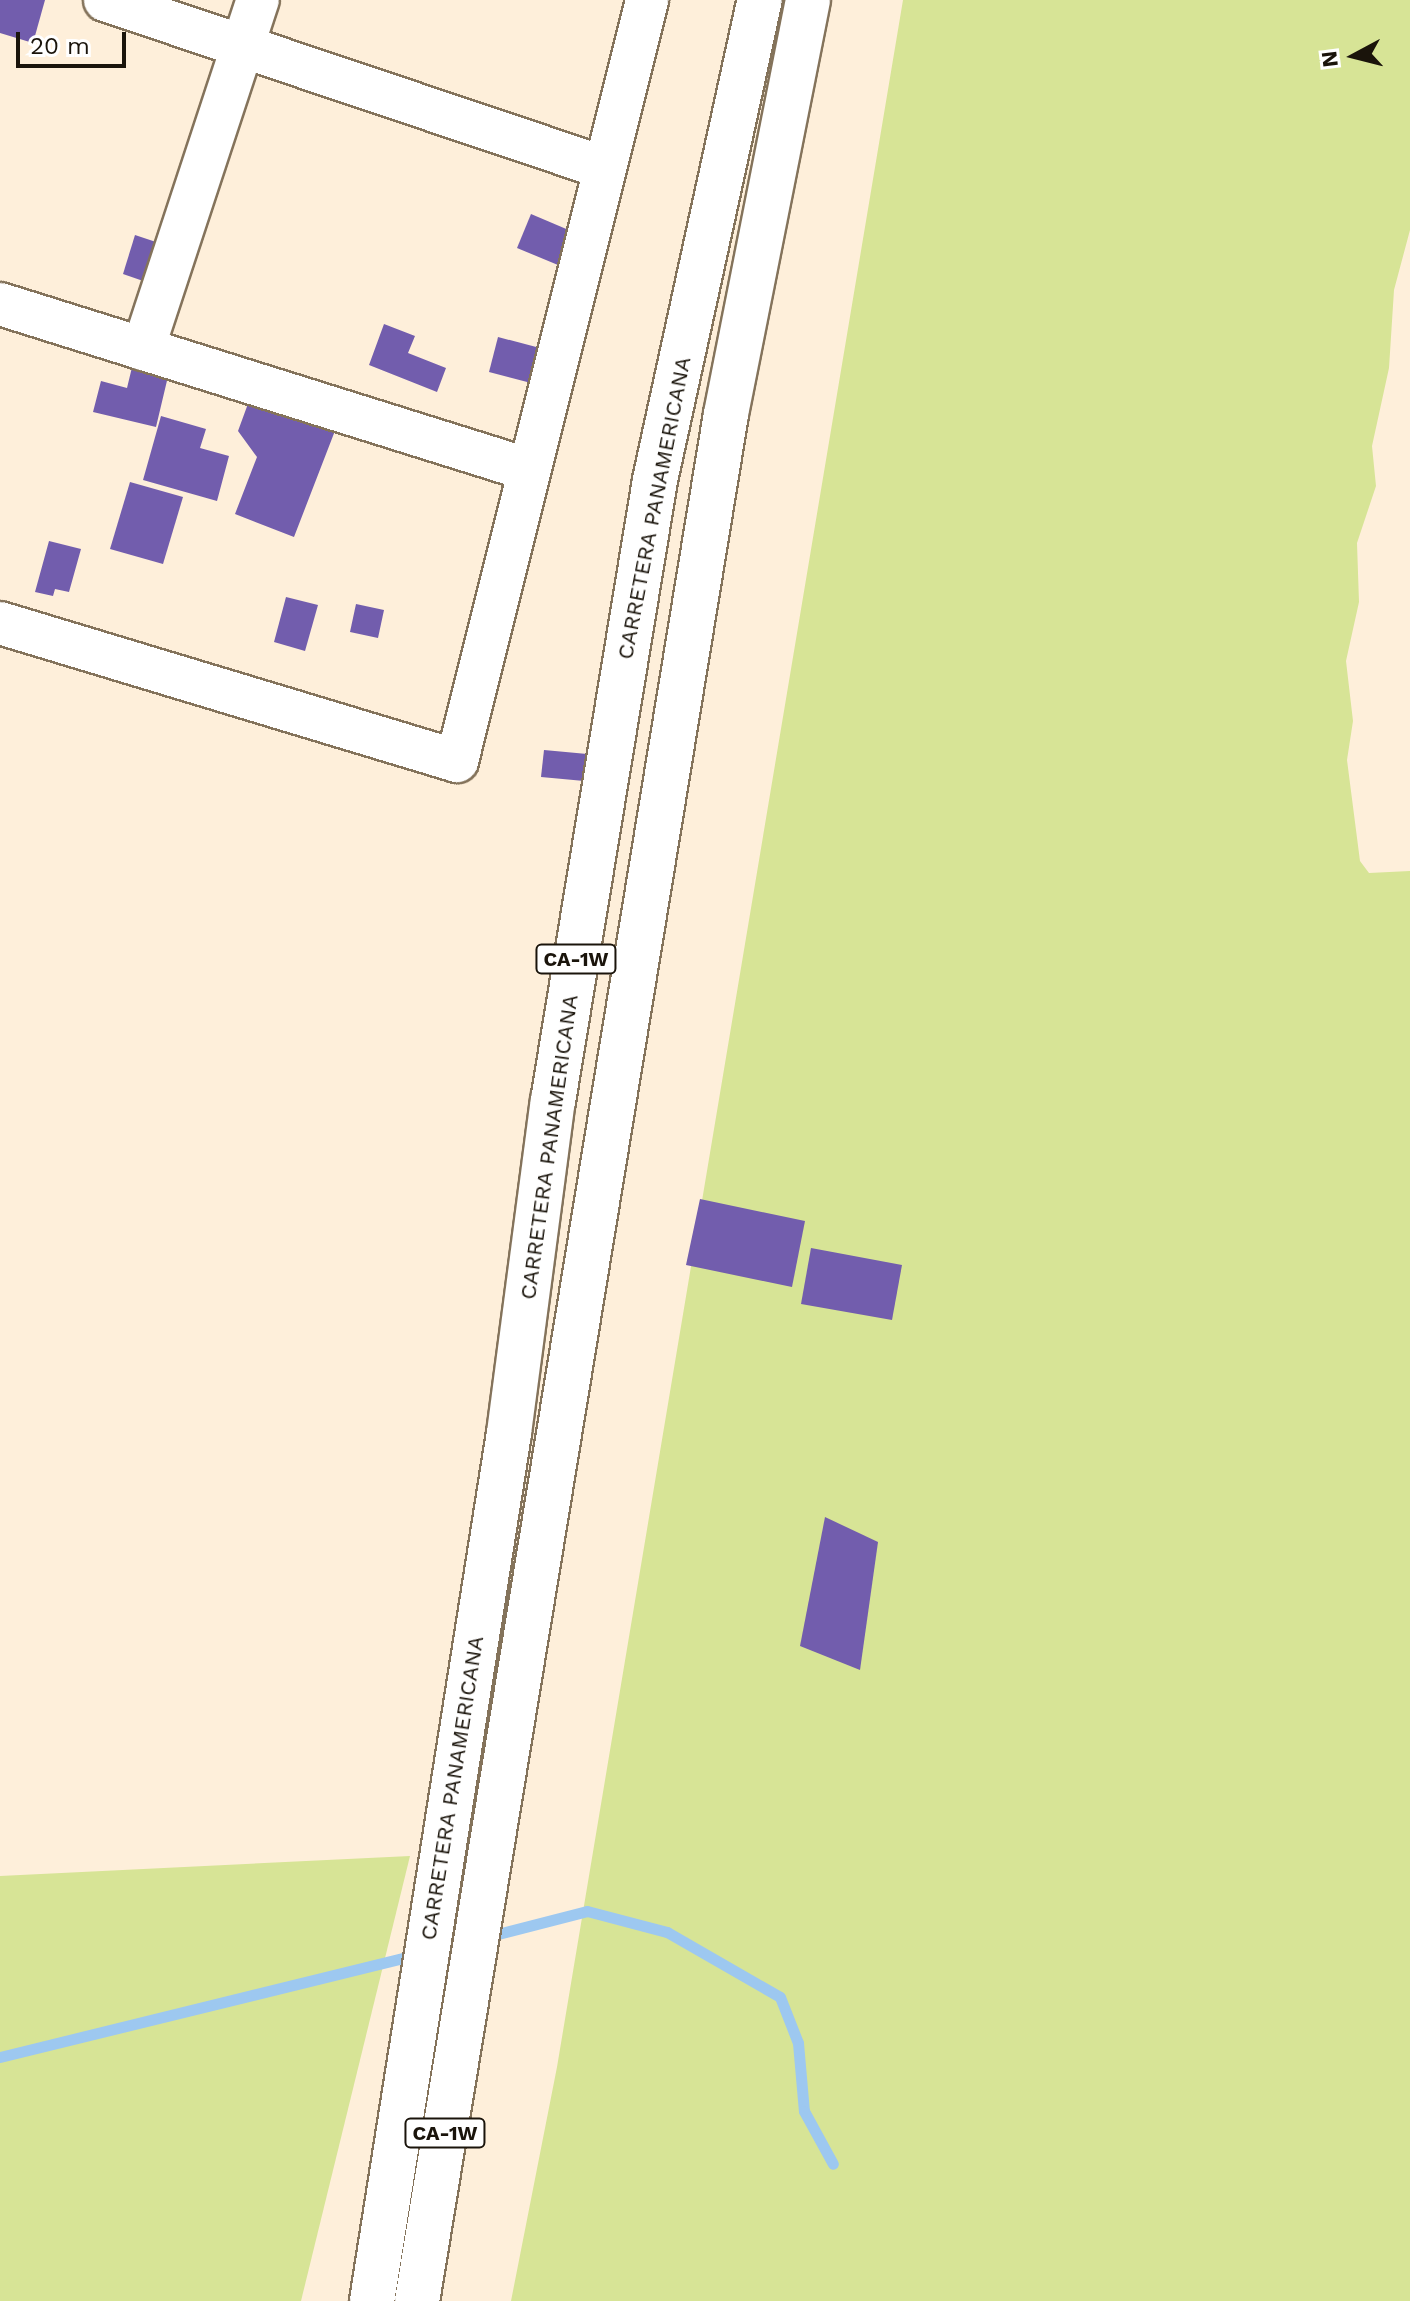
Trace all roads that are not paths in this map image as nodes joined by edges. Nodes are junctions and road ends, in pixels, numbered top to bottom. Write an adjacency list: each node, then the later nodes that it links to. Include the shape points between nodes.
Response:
1 (105, 0): 6 (street)
2 (258, 0): 6 (street)
3 (647, 0): 7 (street)
4 (760, 0): 12 (highway, CARRETERA PANAMERICANA / CA-1W, via 652,495 553,1101 509,1433)
5 (808, 0): 13 (highway, CA-1W, via 726,414)
6 (242, 47): 7 (street); 9 (street)
7 (605, 168): 10 (street)
8 (0, 304): 9 (street)
9 (143, 349): 10 (street)
10 (530, 470): 11 (street, via 457,761)
11 (0, 623)
12 (372, 2301)
13 (417, 2301)

